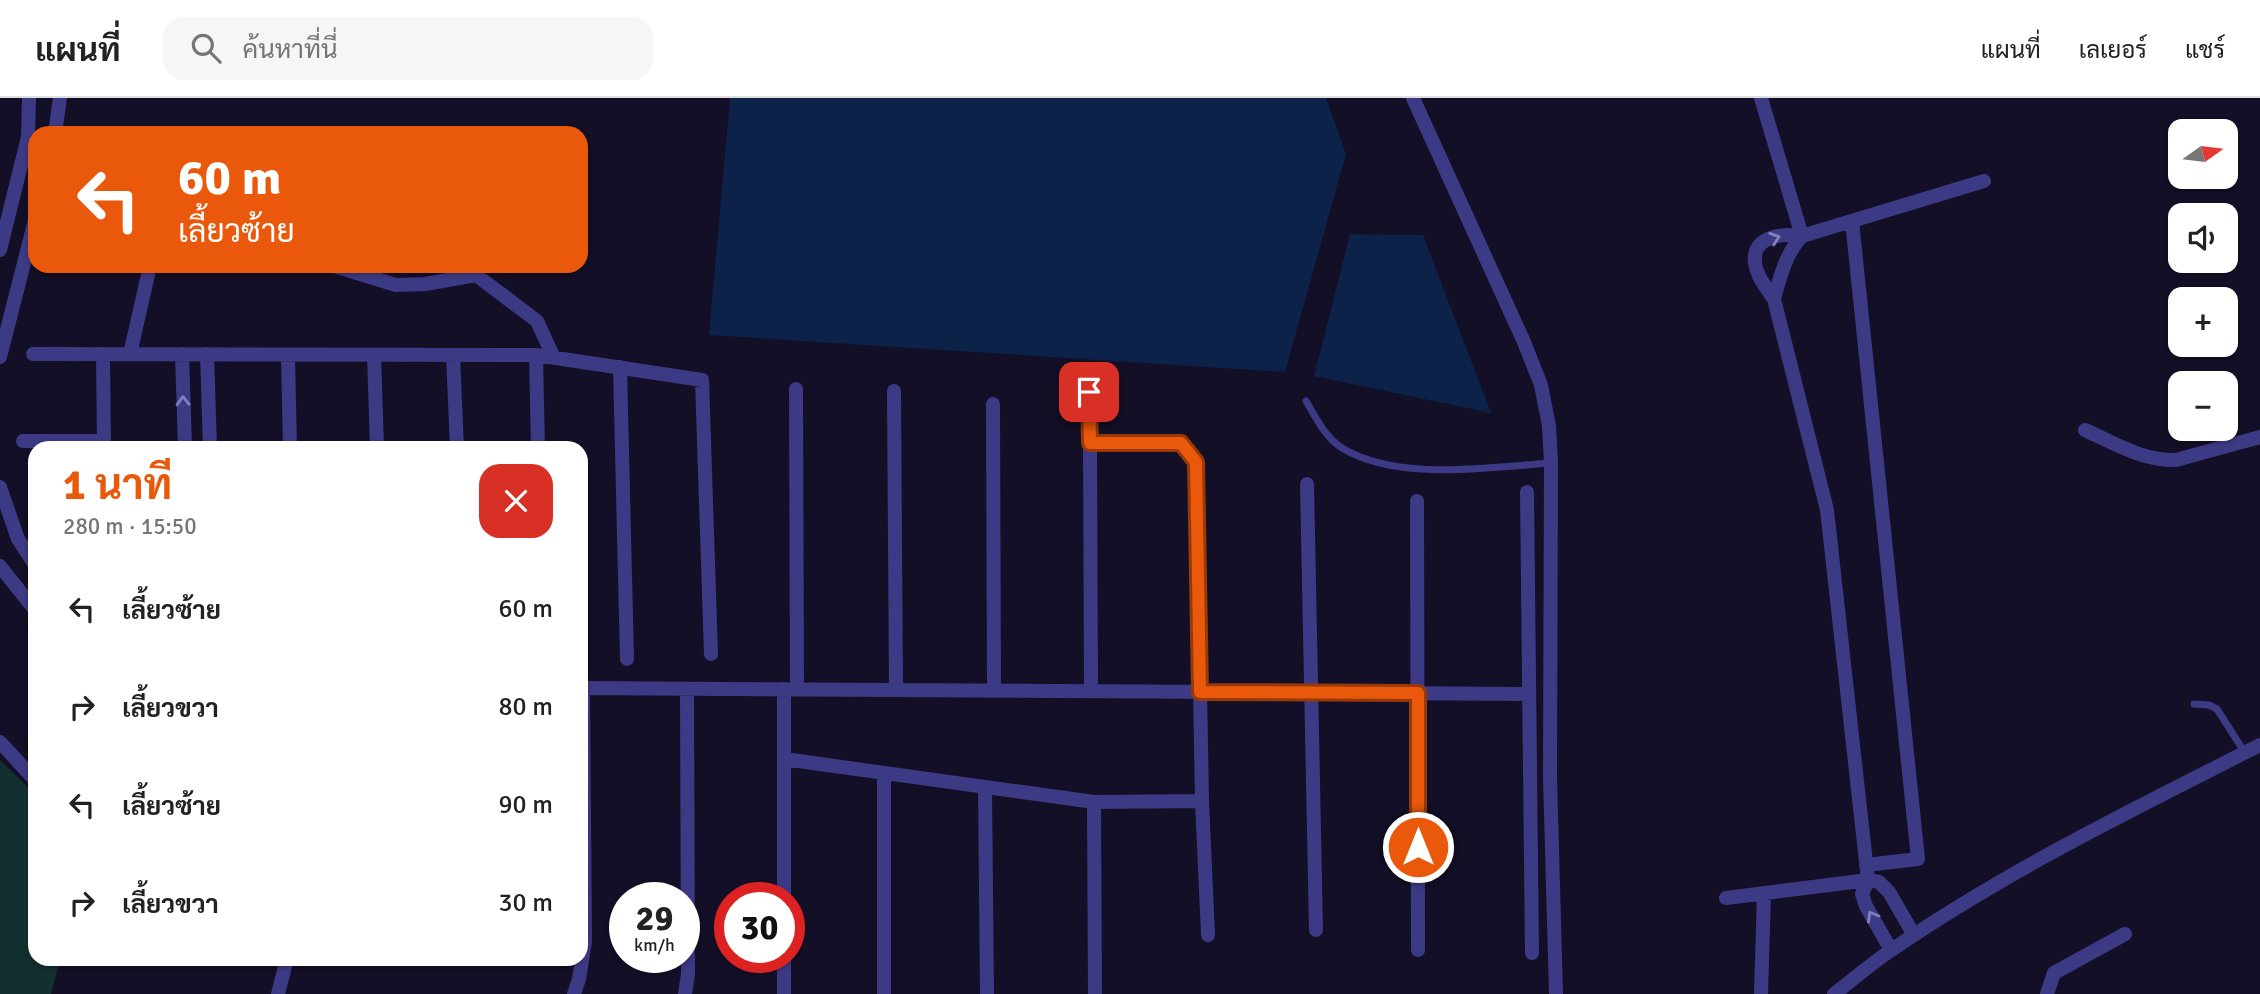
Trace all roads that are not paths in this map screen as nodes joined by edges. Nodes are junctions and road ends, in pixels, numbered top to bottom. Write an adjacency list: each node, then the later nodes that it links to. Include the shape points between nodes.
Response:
1 (29, 98): 10 (street, via 27,137)
2 (60, 98): 5 (street)
3 (1413, 98): 43 (street, via 1541,385)
4 (1761, 98): 8 (street)
5 (56, 126)
6 (1984, 181): 7 (street)
7 (1852, 221): 8 (street); 73 (street, via 1918,859)
8 (1802, 236): 13 (street, via 1787,258); 13 (street, one-way to 8, via 1759,275 1757,249 1774,236)
9 (28, 247): 23 (street)
10 (0, 250)
11 (148, 273): 16 (street)
12 (357, 273): 24 (street, via 396,285 476,275 537,321)
13 (1774, 299): 73 (street, via 1827,510)
14 (33, 354): 15 (street)
15 (103, 354): 16 (street); 35 (street)
16 (130, 354): 17 (street)
17 (182, 354): 18 (street); 36 (street, one-way to 17)
18 (207, 354): 19 (street); 37 (street)
19 (288, 355): 20 (street); 38 (street)
20 (374, 355): 21 (street); 39 (street)
21 (453, 355): 22 (street); 40 (street)
22 (536, 355): 24 (street); 41 (street)
23 (0, 357)
24 (554, 358): 25 (street)
25 (620, 367): 51 (street, via 702,380); 52 (street)
26 (796, 389): 55 (street)
27 (894, 391): 56 (street)
28 (1089, 392): 42 (street)
29 (1306, 401): 43 (lane, via 1325,433 1363,458 1421,468)
30 (993, 404): 57 (street)
31 (2085, 430): 32 (street, via 2162,460)
32 (2260, 437)
33 (23, 441): 34 (street)
34 (28, 441)
35 (104, 441)
36 (185, 441)
37 (210, 441)
38 (290, 441)
39 (377, 441)
40 (457, 441)
41 (538, 441)
42 (1090, 443): 58 (street); 59 (street, via 1181,443 1196,462)
43 (1551, 463): 94 (street, via 1550,777)
44 (1307, 484): 60 (street)
45 (0, 487): 48 (street)
46 (1527, 492): 62 (street)
47 (1417, 501): 61 (street)
48 (28, 554)
49 (0, 566): 50 (street)
50 (28, 602)
51 (711, 654)
52 (627, 659)
53 (588, 688): 54 (street)
54 (687, 689): 55 (street); 89 (street)
55 (791, 689): 56 (street); 67 (street)
56 (896, 690): 57 (street)
57 (994, 691): 58 (street)
58 (1091, 691): 59 (street)
59 (1200, 692): 60 (street); 71 (street)
60 (1310, 692): 61 (street); 77 (street)
61 (1418, 693): 62 (street); 81 (street)
62 (1530, 694): 83 (street)
63 (2194, 704): 66 (lane, via 2217,709)
64 (0, 742): 68 (street)
65 (2260, 745): 66 (street)
66 (2245, 752): 80 (street, via 1980,894)
67 (784, 759): 69 (street); 74 (street)
68 (28, 772)
69 (884, 773): 70 (street); 91 (street)
70 (985, 788): 72 (street); 92 (street)
71 (1202, 801): 72 (street); 79 (street)
72 (1094, 802): 93 (street)
73 (1867, 873): 75 (street); 80 (street, via 1889,892); 82 (street, one-way to 73, via 1866,906)
74 (784, 882)
75 (1764, 893): 76 (street); 95 (street)
76 (1726, 898)
77 (1316, 930)
78 (2125, 934): 97 (street, via 2054,973)
79 (1208, 935)
80 (1914, 935): 82 (street)
81 (1418, 950)
82 (1891, 950): 96 (street)
83 (1532, 953)
84 (285, 966): 87 (street)
85 (581, 966): 88 (street)
86 (784, 973): 90 (street)
87 (278, 994)
88 (574, 994)
89 (685, 994)
90 (784, 994)
91 (884, 994)
92 (987, 994)
93 (1095, 994)
94 (1556, 994)
95 (1761, 994)
96 (1834, 994)
97 (2047, 994)

